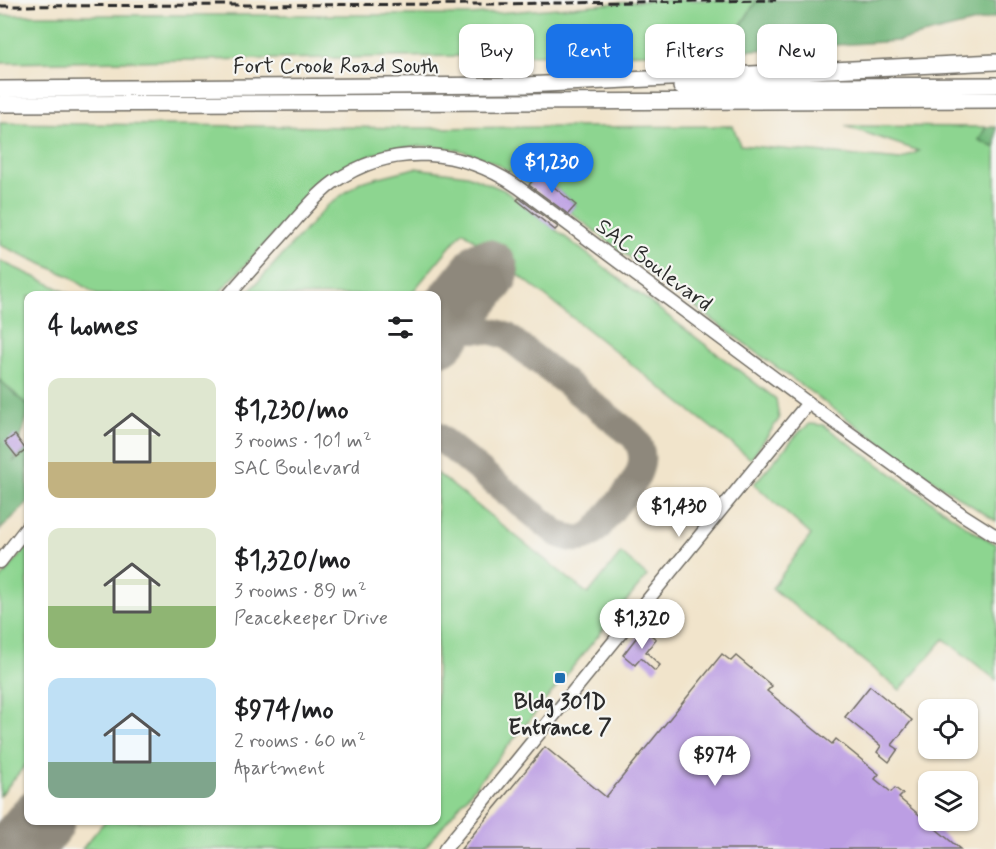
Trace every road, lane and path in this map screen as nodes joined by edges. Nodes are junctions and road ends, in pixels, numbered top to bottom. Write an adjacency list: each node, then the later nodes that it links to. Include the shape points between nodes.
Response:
1 (996, 62): 2 (main road, Fort Crook Road South)
2 (525, 85): 3 (main road); 4 (main road, Fort Crook Road South)
3 (996, 85)
4 (0, 89)
5 (996, 100): 6 (main road, Fort Crook Road South)
6 (0, 104)
7 (232, 291): 8 (street, SAC Boulevard, via 334,182 391,158 446,156 487,168 518,187)
8 (808, 403): 10 (street, SAC Boulevard); 12 (street)
9 (24, 531): 11 (street)
10 (996, 536)
11 (0, 561)
12 (445, 849)

